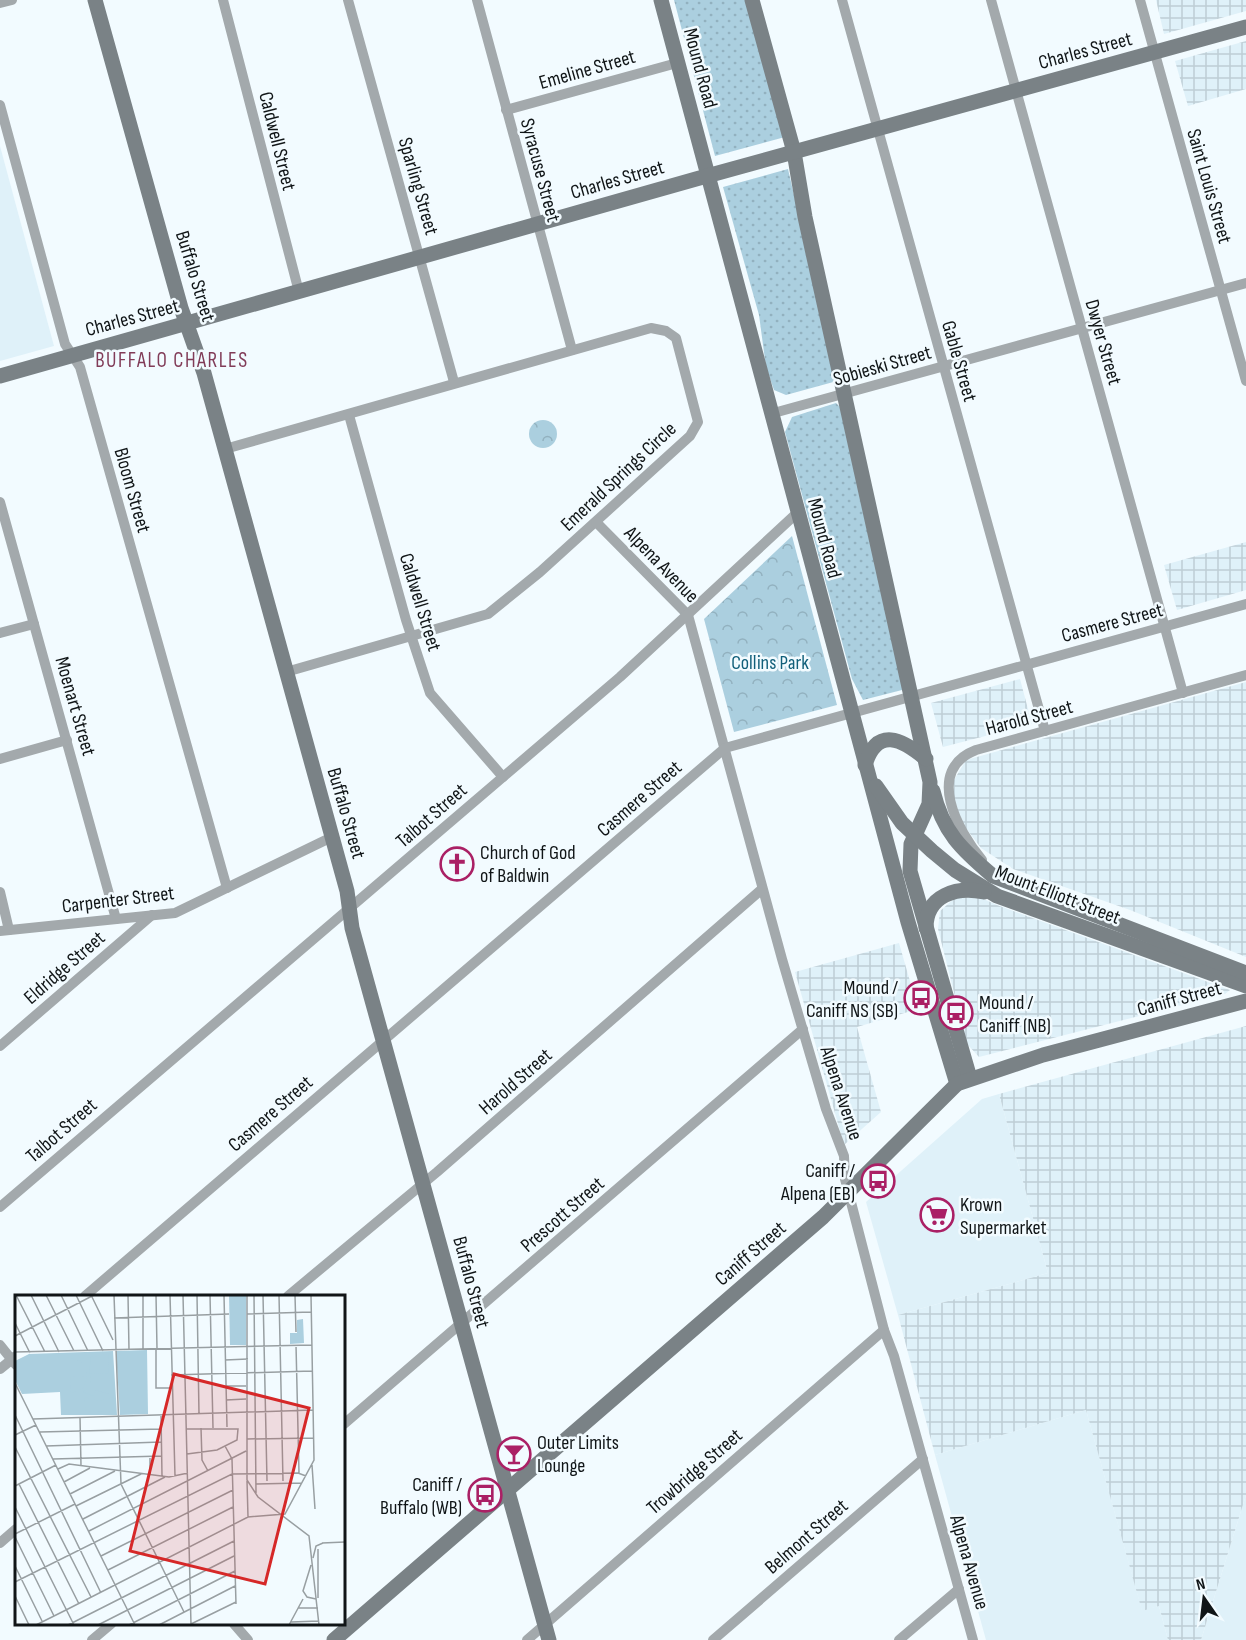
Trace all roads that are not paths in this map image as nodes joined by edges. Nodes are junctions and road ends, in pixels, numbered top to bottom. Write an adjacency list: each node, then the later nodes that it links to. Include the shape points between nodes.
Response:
1 (12, 0): 11 (street)
2 (95, 0): 27 (street, Buffalo Street)
3 (223, 0): 26 (street, Caldwell Street)
4 (348, 0): 23 (street, Sparling Street)
5 (477, 0): 17 (street, Syracuse Street)
6 (661, 0): 14 (street, Mound Road)
7 (752, 0): 20 (street)
8 (842, 0): 19 (street, Gable Street)
9 (991, 0): 15 (street, Dwyer Street)
10 (1140, 0): 13 (street, Saint Louis Street)
11 (0, 3)
12 (1246, 27): 13 (street, Charles Street)
13 (1154, 52): 15 (street, Charles Street); 25 (street, Saint Louis Street)
14 (677, 63): 17 (street, Emeline Street); 21 (street, Mound Road)
15 (1015, 91): 19 (street, Charles Street); 28 (street, Dwyer Street)
16 (0, 105): 18 (street, Bloom Street)
17 (506, 111): 22 (street, Syracuse Street)
18 (3, 125): 30 (street, Bloom Street)
19 (877, 129): 20 (street, Charles Street); 31 (street, Gable Street)
20 (794, 152): 21 (street, Charles Street); 35 (street)
21 (710, 175): 22 (street, Charles Street); 36 (street, Mound Road)
22 (537, 224): 23 (street, Charles Street); 29 (street, Syracuse Street)
23 (419, 257): 26 (street, Charles Street); 34 (street, Sparling Street)
24 (1246, 283): 25 (street, Sobieski Street)
25 (1220, 290): 28 (street, Sobieski Street); 33 (street, Saint Louis Street)
26 (299, 292): 27 (street, Charles Street)
27 (188, 324): 30 (street, Charles Street); 38 (street, Buffalo Street)
28 (1082, 328): 31 (street, Sobieski Street); 45 (street, Dwyer Street)
29 (572, 350): 34 (street, Emerald Springs Circle); 41 (street, Emerald Springs Circle, via 651,328 666,331 676,338 698,422 690,436)
30 (71, 356): 32 (street, Charles Street); 64 (street, Bloom Street, via 80,367)
31 (943, 366): 35 (street, Sobieski Street); 48 (street, Gable Street)
32 (0, 376)
33 (1246, 381)
34 (454, 382): 37 (street, Emerald Springs Circle)
35 (846, 395): 36 (street, Sobieski Street); 52 (street)
36 (770, 414): 40 (street, Mound Road)
37 (349, 415): 38 (street, Emerald Springs Circle); 47 (street, Caldwell Street)
38 (225, 449): 49 (street, Buffalo Street)
39 (0, 504): 44 (street, Moenart Street)
40 (796, 513): 43 (street, Talbot Street); 53 (street, Mound Road)
41 (596, 522): 43 (street, Alpena Avenue); 47 (street, Emerald Springs Circle, via 488,614)
42 (1246, 604): 45 (street, Casmere Street)
43 (688, 615): 56 (street, Alpena Avenue); 60 (street, Talbot Street)
44 (34, 624): 46 (street); 55 (street, Moenart Street)
45 (1165, 626): 48 (street, Casmere Street); 51 (street, Dwyer Street)
46 (0, 633)
47 (411, 636): 49 (street, Emerald Springs Circle); 60 (street, Caldwell Street, via 430,693)
48 (1026, 665): 52 (street, Casmere Street); 54 (street, Gable Street)
49 (286, 672): 63 (street, Buffalo Street)
50 (1246, 675): 51 (street, Harold Street)
51 (1183, 693): 54 (street, Harold Street)
52 (913, 696): 53 (street, Casmere Street); 58 (street)
53 (851, 712): 56 (street, Casmere Street); 59 (street, Mound Road)
54 (1045, 731): 66 (street, Harold Street, via 972,752 958,763 950,778 950,802 959,825)
55 (67, 740): 57 (street); 70 (street, Moenart Street)
56 (726, 748): 65 (street, Alpena Avenue); 78 (street, Casmere Street)
57 (0, 759)
58 (926, 759): 59 (street, via 908,744 884,741 870,751); 61 (street)
59 (865, 765): 62 (street, Mount Elliott Street, via 884,799); 80 (street, Mound Road, via 908,922)
60 (503, 777): 68 (street, Talbot Street)
61 (930, 782): 62 (street, via 929,804); 66 (street, Mount Elliott Street, via 940,818 962,850)
62 (915, 834): 66 (street, Mount Elliott Street, via 955,870); 72 (street, via 910,870)
63 (332, 837): 64 (street, Carpenter Street); 68 (street, Buffalo Street)
64 (226, 888): 69 (street, Carpenter Street, via 187,909)
65 (762, 889): 77 (street, Alpena Avenue); 81 (street, Harold Street)
66 (1000, 889): 72 (street, via 962,889 946,894 929,911); 73 (street, Mount Elliott Street)
67 (0, 892): 71 (street)
68 (349, 908): 78 (street, Buffalo Street); 83 (street, Talbot Street)
69 (152, 915): 70 (street, Carpenter Street); 79 (street, Eldridge Street)
70 (116, 919): 71 (street, Carpenter Street)
71 (5, 930)
72 (926, 934): 80 (street)
73 (1206, 965): 74 (street, Mount Elliott Street); 75 (street, Mount Elliott Street)
74 (1246, 973)
75 (1246, 986)
76 (1246, 1001): 80 (street, Caniff Street, via 1043,1055)
77 (803, 1029): 82 (street, Alpena Avenue, via 844,1156); 86 (street, Prescott Street)
78 (383, 1040): 81 (street, Buffalo Street); 84 (street, Casmere Street)
79 (0, 1046)
80 (963, 1081): 82 (street, Caniff Street)
81 (423, 1182): 85 (street, Harold Street); 86 (street, Buffalo Street)
82 (850, 1193): 87 (street, Alpena Avenue); 93 (street, Caniff Street)
83 (0, 1207)
84 (86, 1295)
85 (289, 1295)
86 (462, 1323): 91 (street, Prescott Street); 93 (street, Buffalo Street)
87 (884, 1330): 92 (street, Alpena Avenue); 99 (street, Trowbridge Street)
88 (0, 1346): 89 (street)
89 (15, 1360): 90 (street)
90 (0, 1369)
91 (345, 1423)
92 (923, 1459): 96 (street, Alpena Avenue); 104 (street, Belmont Street)
93 (509, 1489): 99 (street, Buffalo Street); 102 (street, Caniff Street)
94 (15, 1530): 95 (street)
95 (0, 1543)
96 (959, 1589): 105 (street); 106 (street, Alpena Avenue)
97 (110, 1625): 100 (street)
98 (236, 1625): 101 (street)
99 (547, 1633): 103 (street, Trowbridge Street)
100 (92, 1640)
101 (248, 1640)
102 (334, 1640)
103 (527, 1640)
104 (713, 1640)
105 (899, 1640)
106 (973, 1640)

